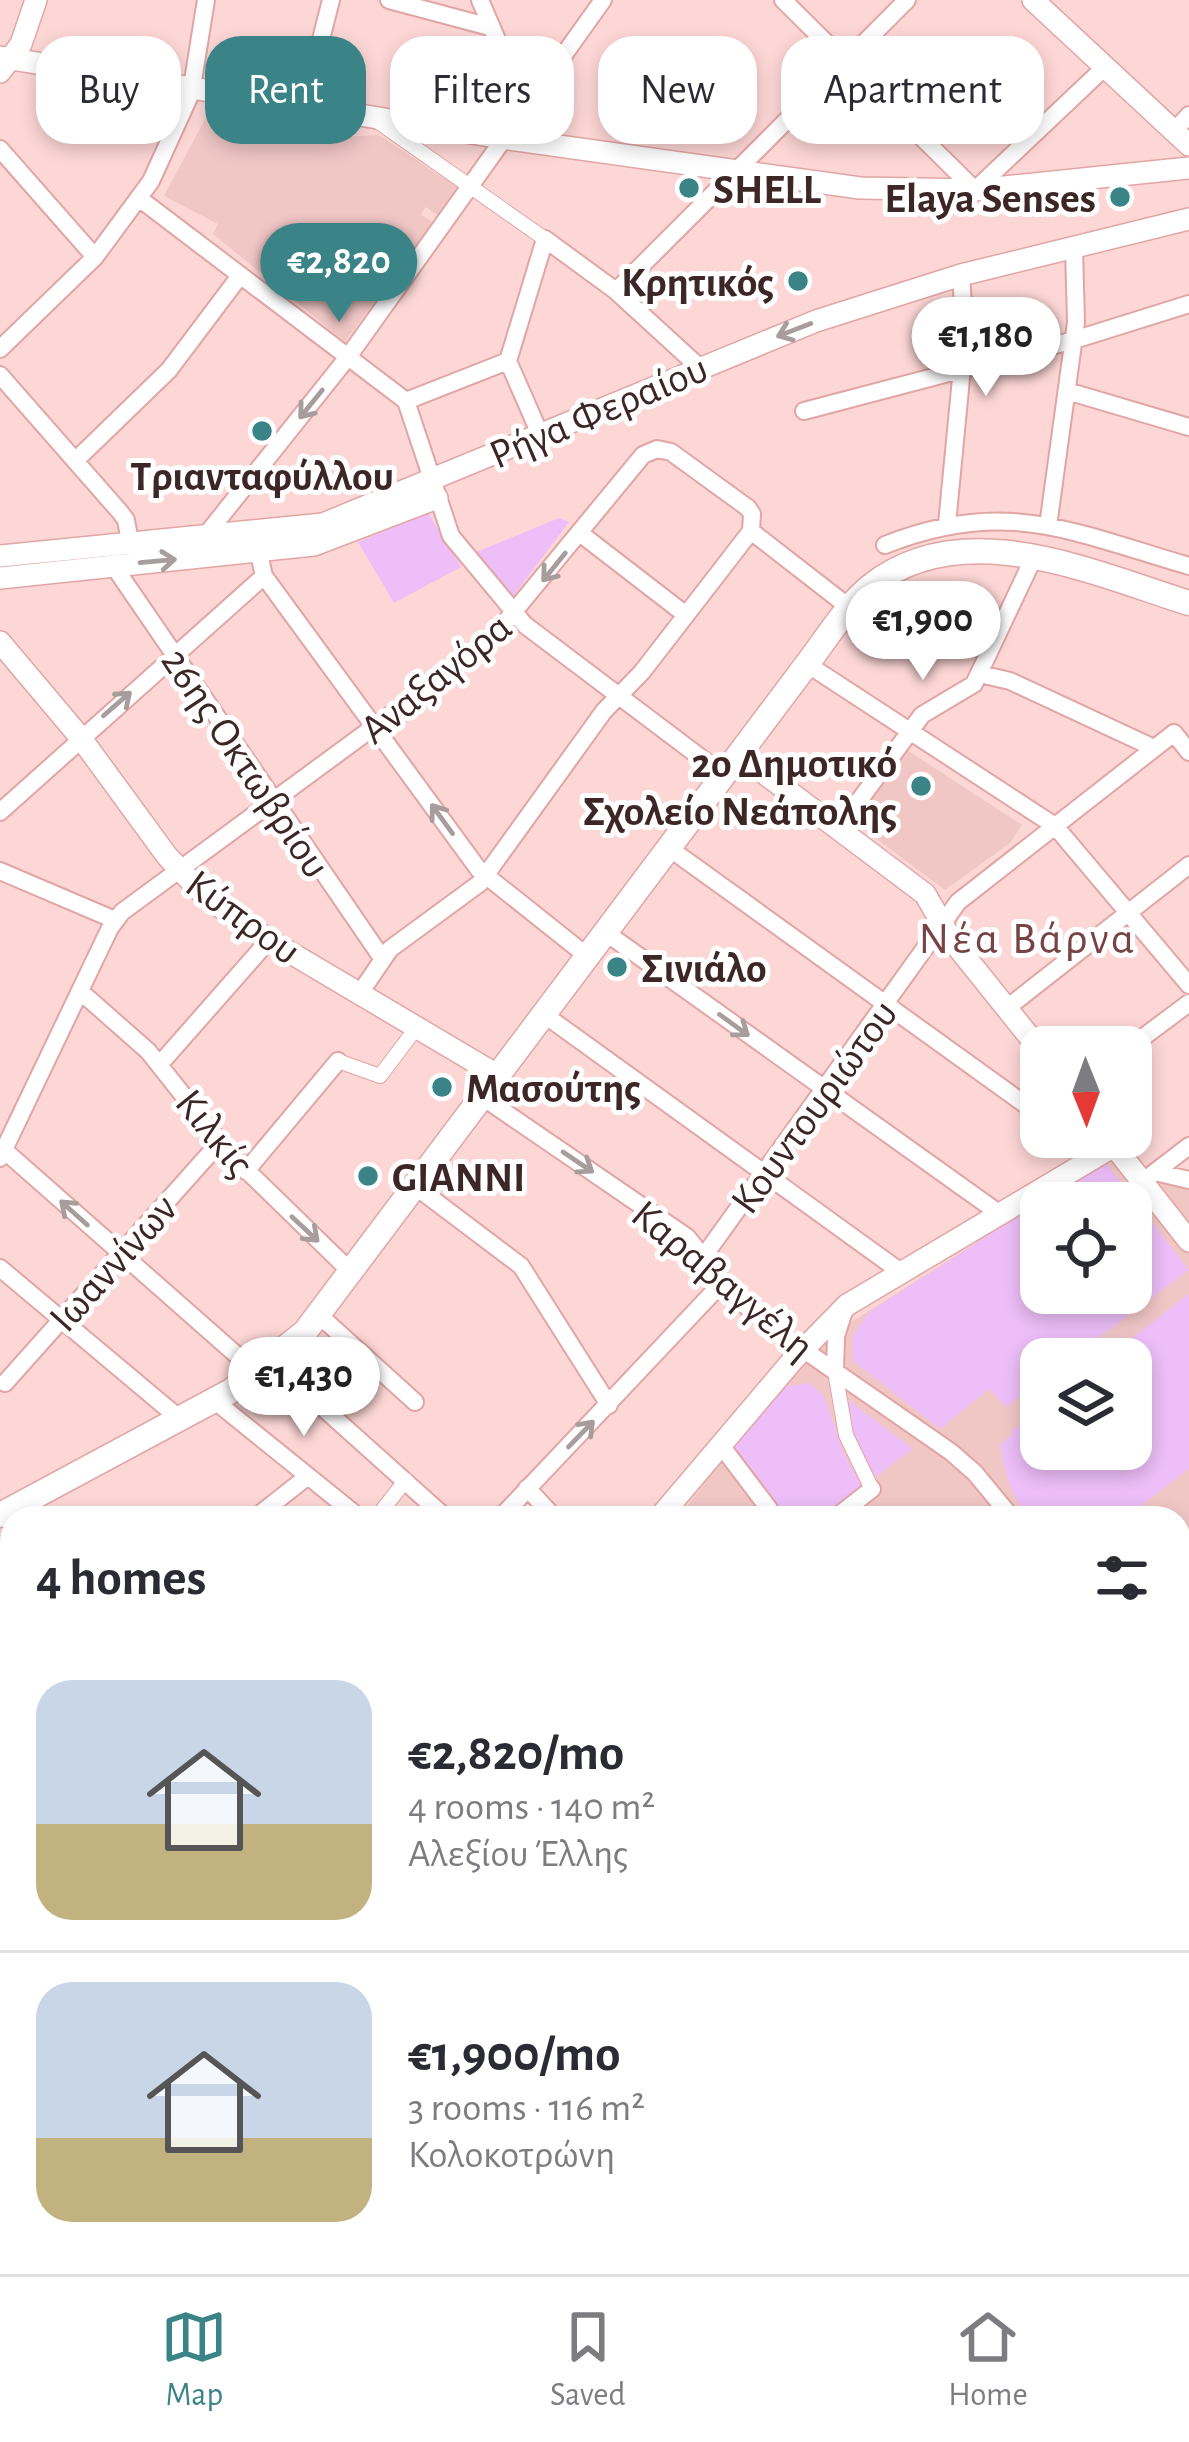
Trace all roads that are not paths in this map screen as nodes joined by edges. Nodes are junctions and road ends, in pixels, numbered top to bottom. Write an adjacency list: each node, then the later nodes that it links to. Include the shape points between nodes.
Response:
1 (36, 0): 16 (street, via 21,44)
2 (206, 0): 18 (street)
3 (331, 0): 11 (street)
4 (388, 0): 10 (street)
5 (480, 0): 10 (street)
6 (603, 0): 15 (street)
7 (783, 0): 13 (street)
8 (907, 0): 14 (street)
9 (1048, 5): 17 (street)
10 (490, 27): 12 (street)
11 (322, 36)
12 (494, 36)
13 (821, 36)
14 (872, 36)
15 (574, 40)
16 (4, 63): 18 (street)
17 (1104, 68): 24 (street); 32 (street)
18 (192, 89): 19 (street); 33 (street)
19 (205, 91)
20 (366, 117): 21 (street)
21 (374, 118): 22 (street); 31 (street)
22 (390, 120)
23 (781, 127): 30 (street)
24 (1184, 130)
25 (498, 144): 31 (street)
26 (542, 144): 30 (street)
27 (930, 144): 32 (street)
28 (0, 149): 37 (street)
29 (1189, 168): 32 (street)
30 (734, 173): 32 (street, via 884,190); 40 (street)
31 (467, 185): 35 (street); 44 (street)
32 (975, 190)
33 (140, 199): 37 (street); 39 (street)
34 (1189, 219): 36 (street, Ρήγα Φεραίου)
35 (545, 238): 40 (street); 45 (street)
36 (1074, 249): 38 (street, Ρήγα Φεραίου); 42 (street)
37 (94, 257): 43 (street)
38 (961, 275): 46 (street, Ρήγα Φεραίου, one-way to 46); 47 (street)
39 (238, 277): 44 (street); 54 (street, via 169,370)
40 (616, 291): 46 (street)
41 (1189, 304): 42 (street)
42 (1074, 340): 47 (street); 49 (street)
43 (0, 349)
44 (348, 357): 50 (street); 60 (street, one-way to 60)
45 (508, 361): 50 (street); 53 (street)
46 (699, 367): 53 (street, Ρήγα Φεραίου)
47 (962, 368): 51 (street); 56 (street)
48 (0, 374): 54 (street)
49 (1067, 392): 52 (street); 57 (street)
50 (406, 401): 55 (street)
51 (804, 411)
52 (1189, 427)
53 (540, 434): 55 (street, Ρήγα Φεραίου)
54 (76, 460): 62 (street, via 126,520)
55 (435, 489): 61 (street, Ρήγα Φεραίου); 73 (street, via 455,543)
56 (946, 524): 57 (street); 63 (street)
57 (1048, 526): 67 (street)
58 (751, 531): 59 (street, Αναξαγόρα, via 748,508 657,449 643,455); 71 (street); 72 (street)
59 (580, 534): 72 (street); 73 (street, Αναξαγόρα, one-way to 73)
60 (206, 535): 61 (street, Ρήγα Φεραίου); 62 (street, Ρήγα Φεραίου)
61 (256, 541): 66 (street, Ρήγα Φεραίου, one-way to 61); 68 (street)
62 (130, 542): 64 (street, Ρήγα Φεραίου)
63 (886, 545)
64 (0, 556)
65 (1034, 557): 70 (main road); 71 (main road, via 982,551 923,561 886,576); 77 (street)
66 (113, 565): 69 (street, Ρήγα Φεραίου); 75 (street, 26ης Οκτωβρίου)
67 (1189, 566)
68 (264, 576): 75 (street); 80 (street)
69 (0, 578)
70 (1189, 603)
71 (850, 608): 76 (main road)
72 (686, 615): 78 (street)
73 (514, 616): 78 (street); 80 (street, Αναξαγόρα)
74 (0, 642): 82 (street, Κύπρου)
75 (174, 655): 82 (street, one-way to 75); 86 (street, 26ης Οκτωβρίου)
76 (807, 664): 81 (street); 85 (main road)
77 (980, 674): 81 (street); 83 (street)
78 (617, 696): 85 (street); 94 (street)
79 (1182, 727): 83 (street, Κουντουριώτου); 84 (street)
80 (376, 728): 86 (street, Αναξαγόρα); 94 (street, one-way to 80)
81 (910, 731): 88 (street); 89 (street)
82 (80, 737): 87 (street); 92 (street, Κύπρου)
83 (1154, 748): 88 (street, Κουντουριώτου)
84 (1189, 752)
85 (732, 766): 89 (street); 90 (main road)
86 (273, 800): 92 (street, Αναξαγόρα); 101 (street, 26ης Οκτωβρίου)
87 (0, 812)
88 (1055, 826): 95 (street); 97 (street, Κουντουριώτου, via 964,896)
89 (839, 828): 97 (street, via 926,895)
90 (669, 848): 98 (main road); 105 (street)
91 (1189, 865): 95 (street)
92 (177, 868): 96 (street, Αναξαγόρα); 99 (street, Κύπρου)
93 (0, 871): 96 (street)
94 (486, 876): 100 (street); 101 (street)
95 (1127, 913): 102 (street); 107 (street)
96 (115, 920): 103 (street)
97 (942, 923): 105 (street, Κουντουριώτου); 107 (street)
98 (605, 932): 100 (main road); 115 (street, one-way to 115)
99 (269, 940): 104 (street, Κύπρου); 113 (street)
100 (587, 956): 108 (main road)
101 (382, 958): 104 (street)
102 (1189, 985)
103 (81, 992): 113 (street, Κιλκίς); 120 (street)
104 (360, 993): 110 (street, Κύπρου)
105 (886, 1004): 115 (street, Κουντουριώτου); 117 (street)
106 (1189, 1004): 111 (street)
107 (1007, 1008): 109 (street)
108 (542, 1013): 114 (main road); 124 (street)
109 (1021, 1026)
110 (417, 1027): 112 (street, via 380,1076); 114 (street, Κύπρου)
111 (1152, 1031)
112 (338, 1061): 123 (street)
113 (160, 1064): 118 (street, Κιλκίς)
114 (497, 1075): 116 (main road)
115 (825, 1090): 124 (street, Κουντουριώτου); 128 (street)
116 (481, 1096): 127 (main road); 131 (street, Καραβαγγέλη, one-way to 131)
117 (1020, 1101)
118 (220, 1142): 123 (street, Κιλκίς); 130 (street, Ιωαννίνων)
119 (1189, 1146): 125 (street)
120 (2, 1154): 130 (street, one-way to 120)
121 (1086, 1158): 128 (street)
122 (1128, 1158): 125 (street)
123 (246, 1171): 133 (street, Κιλκίς, one-way to 133)
124 (764, 1175): 131 (street, Κουντουριώτου); 134 (street)
125 (1149, 1177): 126 (street); 129 (street)
126 (1189, 1180)
127 (415, 1186): 133 (main road); 145 (street, via 521,1266)
128 (1000, 1214): 134 (street)
129 (1189, 1241)
130 (119, 1254): 138 (street, Ιωαννίνων); 140 (street)
131 (704, 1256): 135 (street, Καραβαγγέλη)
132 (0, 1268): 138 (street)
133 (351, 1272): 137 (main road)
134 (901, 1272): 136 (street)
135 (722, 1284): 139 (street, Καραβαγγέλη); 145 (street)
136 (847, 1305): 139 (street); 141 (street)
137 (319, 1316): 140 (main road); 144 (street)
138 (60, 1321): 142 (street, Ιωαννίνων); 146 (street)
139 (803, 1349): 141 (street, Καραβαγγέλη); 147 (street)
140 (264, 1368): 143 (main road); 149 (street)
141 (835, 1371): 151 (street, via 846,1435); 162 (street, Καραβαγγέλη, via 963,1462)
142 (5, 1383)
143 (215, 1401): 146 (main road); 148 (street)
144 (415, 1402)
145 (609, 1405): 150 (street, one-way to 145)
146 (180, 1419): 152 (main road)
147 (720, 1444): 159 (street); 160 (street)
148 (308, 1476): 153 (street); 154 (street)
149 (406, 1480): 155 (street); 156 (street)
150 (527, 1488): 157 (street); 158 (street)
151 (872, 1489): 161 (street)
152 (17, 1506)
153 (270, 1506)
154 (345, 1506)
155 (385, 1506)
156 (433, 1506)
157 (511, 1506)
158 (544, 1506)
159 (669, 1506)
160 (767, 1506)
161 (850, 1506)
162 (1002, 1506)

